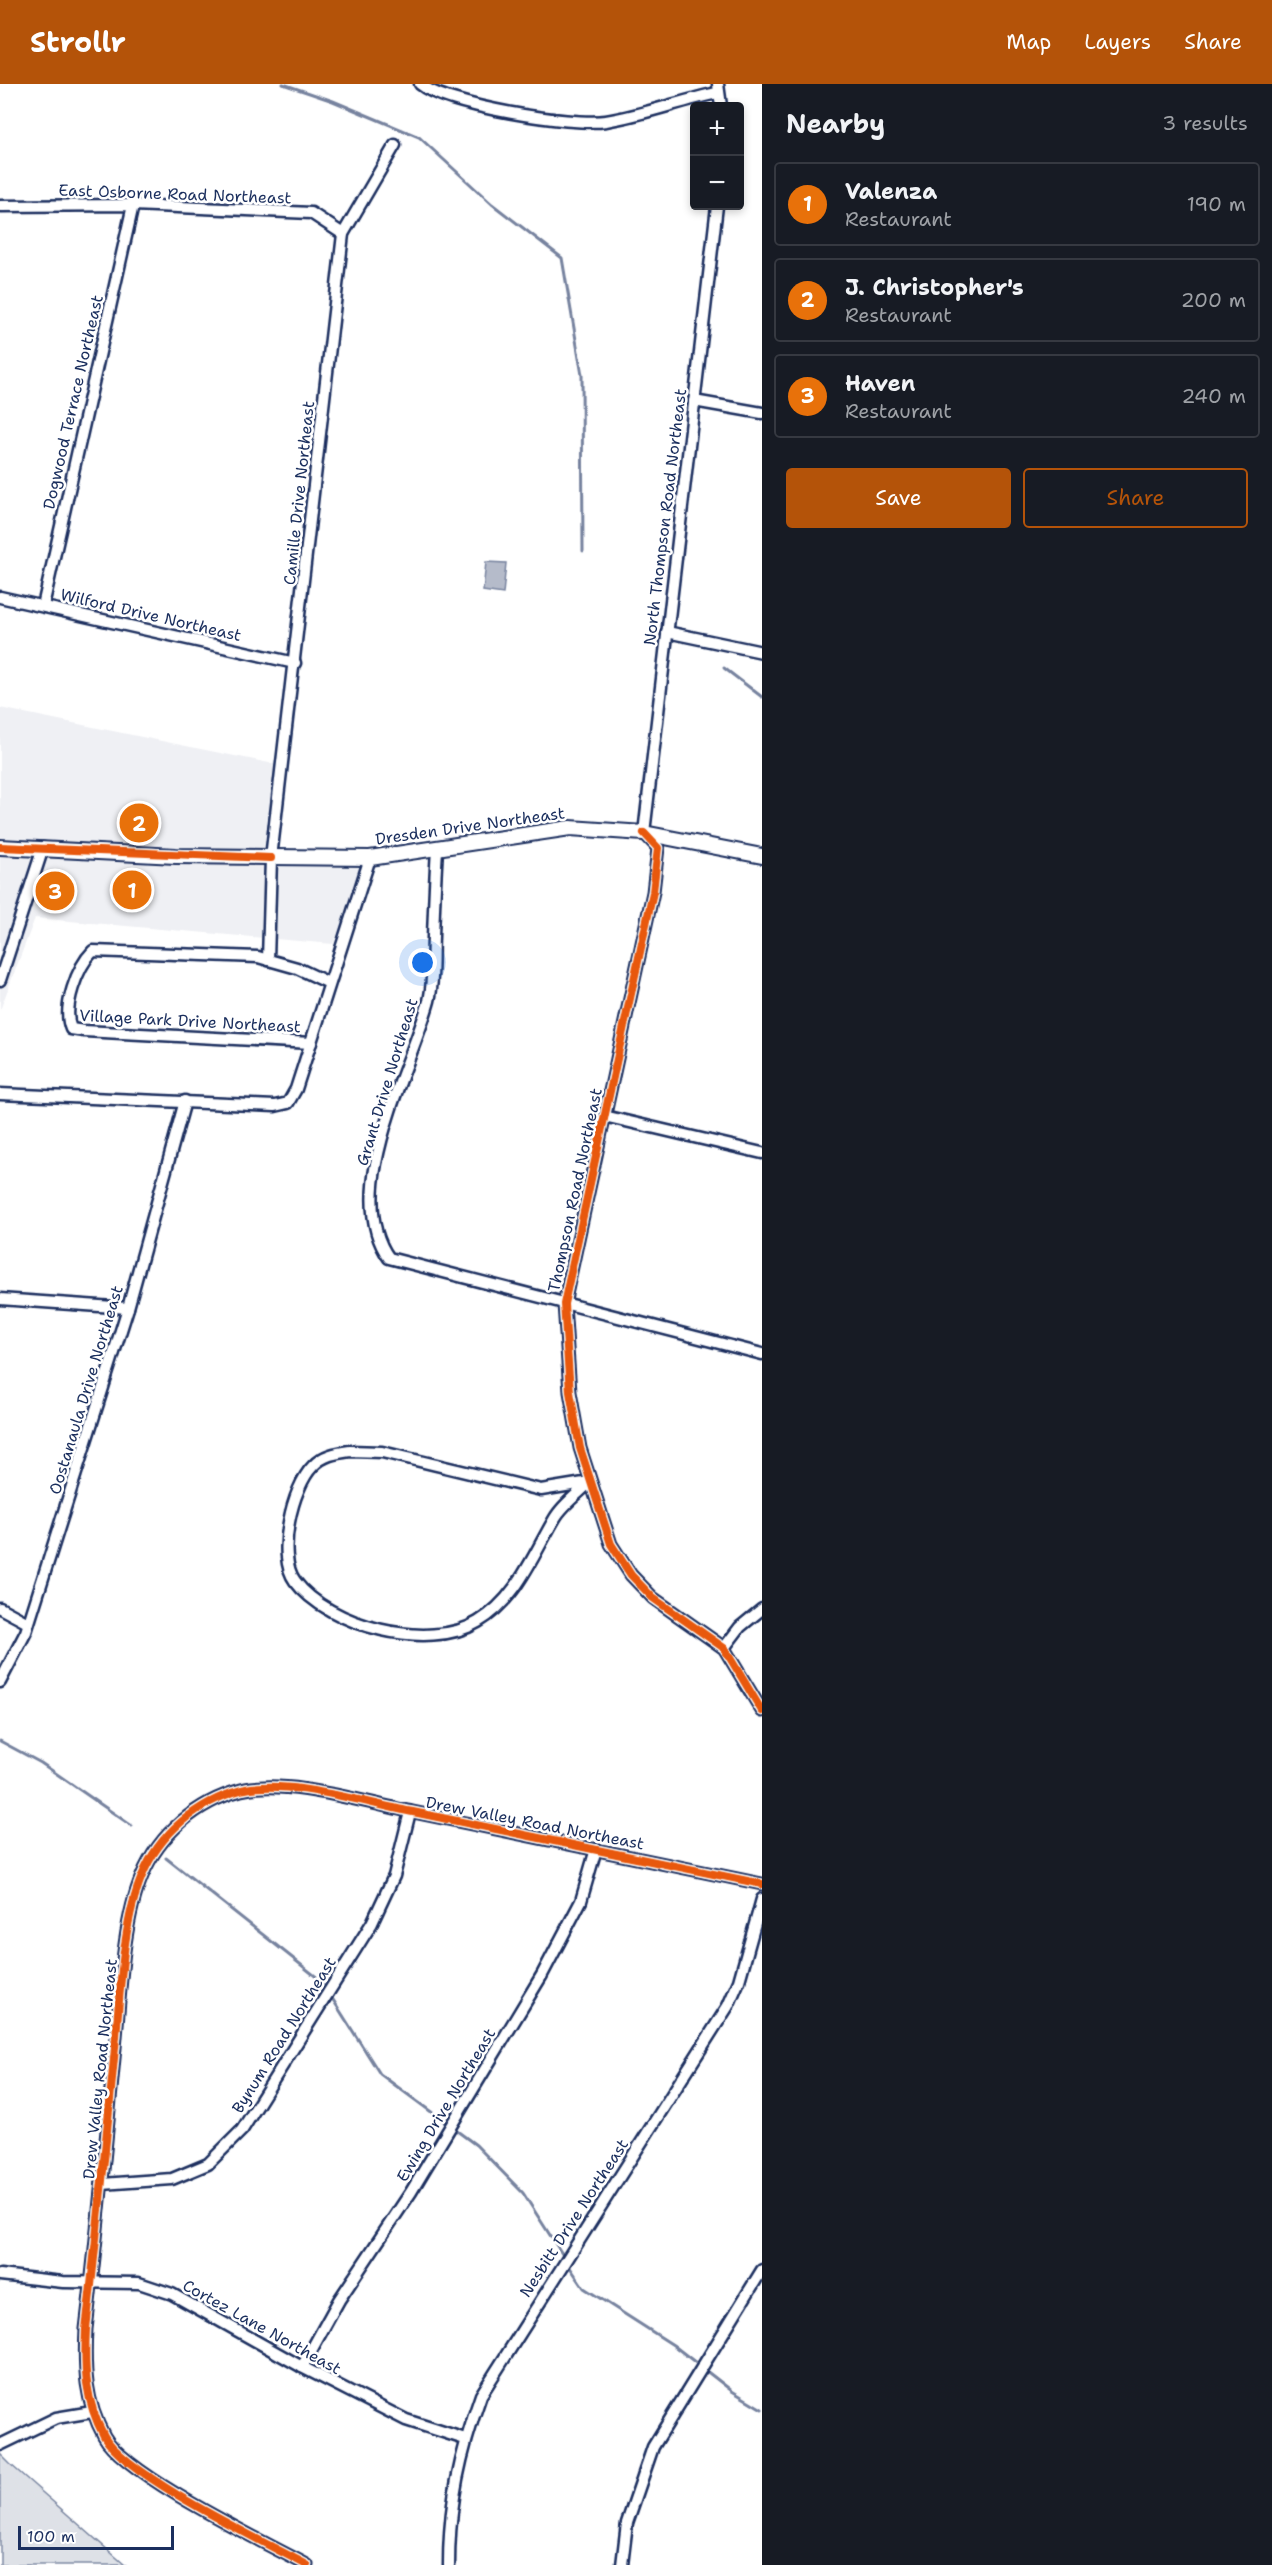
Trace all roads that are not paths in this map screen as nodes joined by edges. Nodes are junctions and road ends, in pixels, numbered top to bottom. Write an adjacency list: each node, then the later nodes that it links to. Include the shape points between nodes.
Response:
1 (420, 84): 2 (street, via 427,90 474,105 555,120 604,121)
2 (718, 88)
3 (395, 144): 7 (street, Camille Drive Northeast)
4 (133, 205): 5 (street, East Osborne Road Northeast); 7 (street, East Osborne Road Northeast, via 311,213); 11 (street, Dogwood Terrace Northeast)
5 (0, 206)
6 (717, 210): 8 (street, North Thompson Road Northeast)
7 (343, 234): 14 (street, Camille Drive Northeast)
8 (694, 401): 9 (street); 12 (street, North Thompson Road Northeast)
9 (762, 413)
10 (0, 597): 11 (street, Wilford Drive Northeast)
11 (43, 606): 14 (street, Wilford Drive Northeast)
12 (667, 632): 13 (street); 15 (street, North Thompson Road Northeast)
13 (762, 652)
14 (295, 663): 20 (street, Camille Drive Northeast)
15 (644, 832): 18 (street, Dresden Drive Northeast, via 570,828 505,835); 19 (street, Dresden Drive Northeast); 28 (street, Thompson Road Northeast, via 658,848 653,891)
16 (0, 847): 17 (street, Dresden Drive Northeast)
17 (43, 848): 20 (street, Dresden Drive Northeast); 23 (street)
18 (437, 850): 21 (street, Dresden Drive Northeast); 31 (street, Grant Drive Northeast, via 429,1000 374,1166 374,1219 379,1244 390,1258)
19 (762, 855)
20 (270, 858): 21 (street, Dresden Drive Northeast); 22 (street, Camille Drive Northeast)
21 (370, 858): 24 (street)
22 (268, 960): 24 (street, Village Park Drive Northeast); 25 (street, Village Park Drive Northeast, via 93,951 84,960 66,1018 70,1029 84,1031)
23 (0, 980)
24 (329, 983): 25 (street)
25 (311, 1043): 27 (street, via 288,1103 275,1106)
26 (0, 1094): 27 (street)
27 (185, 1101): 32 (street, Oostanaula Drive Northeast)
28 (604, 1116): 29 (street); 31 (street, Thompson Road Northeast)
29 (762, 1153)
30 (0, 1299): 32 (street)
31 (564, 1304): 33 (street, Grant Drive Northeast); 34 (street, Thompson Road Northeast, via 570,1392)
32 (128, 1308): 37 (street, Oostanaula Drive Northeast)
33 (762, 1354)
34 (590, 1482): 34 (street, via 541,1490 382,1452 328,1455 312,1466 294,1500 286,1535 293,1580 311,1599 347,1620 422,1635 457,1630 477,1623 506,1598 535,1558 556,1516); 38 (street, Thompson Road Northeast, via 611,1544 631,1575 653,1598)
35 (0, 1608): 37 (street)
36 (762, 1609): 38 (street, via 740,1627)
37 (28, 1623): 39 (street, Oostanaula Drive Northeast, via 19,1649)
38 (724, 1648): 40 (street, Thompson Road Northeast)
39 (0, 1682)
40 (762, 1711)
41 (410, 1812): 42 (street, Drew Valley Road Northeast); 45 (street, Bynum Road Northeast, via 394,1876 372,1923 242,2130 208,2164 172,2180); 45 (street, Drew Valley Road Northeast, via 268,1786 240,1790 205,1805 158,1845 142,1876 131,1912)
42 (596, 1849): 43 (street, Drew Valley Road Northeast); 49 (street, Ewing Drive Northeast, via 581,1901 542,1975 411,2192 339,2300)
43 (762, 1884)
44 (762, 1899): 51 (street, Nesbitt Drive Northeast, via 728,2006 510,2347 481,2395)
45 (102, 2184): 48 (street, Drew Valley Road Northeast)
46 (762, 2270): 55 (street, via 652,2447 627,2523)
47 (0, 2275): 48 (street, Cortez Lane Northeast)
48 (91, 2282): 49 (street, Cortez Lane Northeast, via 139,2283 172,2294); 50 (street, Drew Valley Road Northeast, via 84,2368)
49 (302, 2367): 51 (street, Cortez Lane Northeast, via 406,2420)
50 (92, 2412): 52 (street, via 56,2418); 53 (street, Drew Valley Road Northeast, via 116,2452 147,2475)
51 (465, 2439): 54 (street, Nesbitt Drive Northeast, via 449,2516)
52 (0, 2445)
53 (307, 2565)
54 (449, 2565)
55 (622, 2565)

